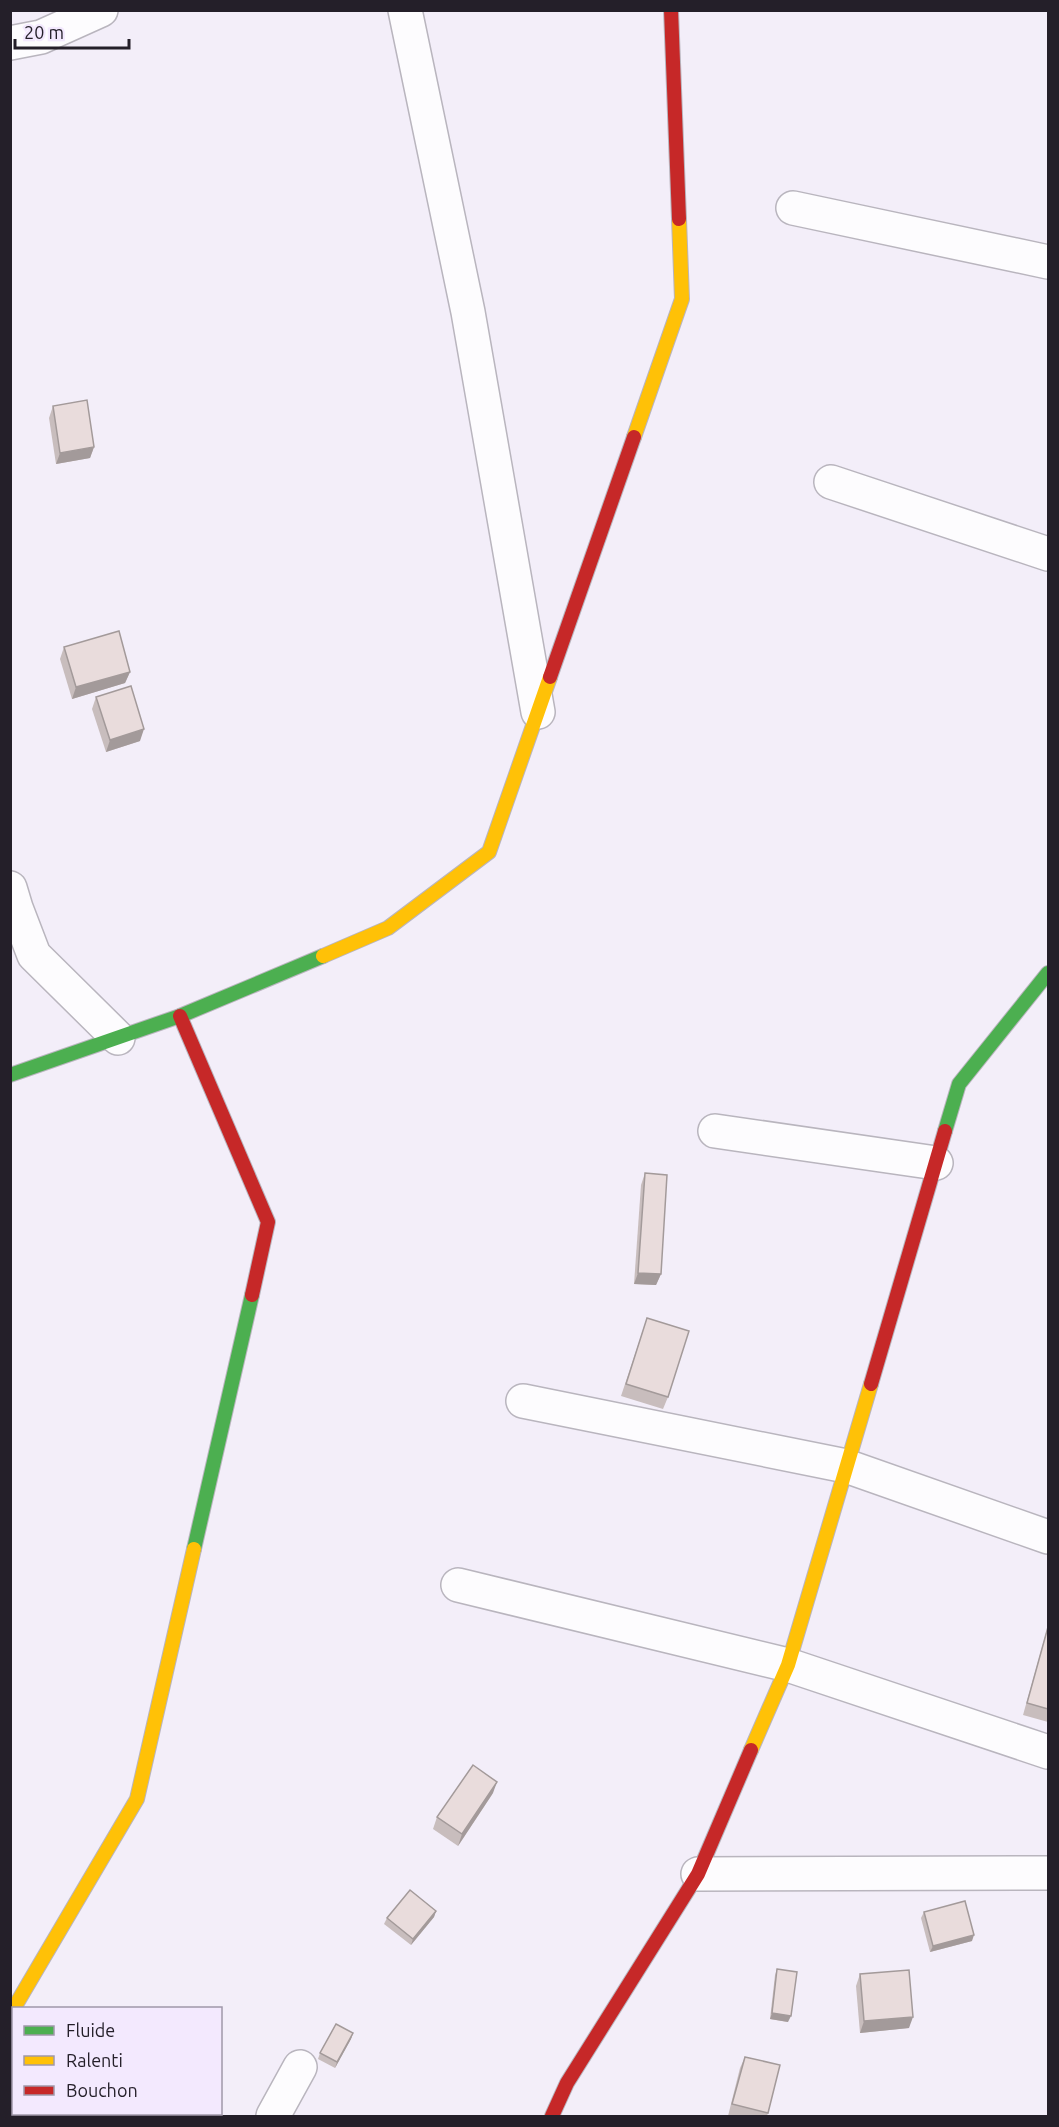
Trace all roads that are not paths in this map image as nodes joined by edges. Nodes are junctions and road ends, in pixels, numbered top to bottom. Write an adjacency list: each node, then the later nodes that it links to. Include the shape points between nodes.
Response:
1 (101, 10): 4 (street, via 41,37)
2 (405, 10): 9 (street, via 468,312)
3 (671, 10): 9 (street, via 682,299)
4 (10, 43)
5 (793, 208): 6 (street)
6 (1048, 262)
7 (831, 482): 8 (street)
8 (1048, 554)
9 (538, 712): 12 (street, via 489,852 388,928)
10 (10, 888): 13 (street, via 34,955)
11 (1048, 973): 16 (street, via 959,1084)
12 (180, 1016): 13 (street); 25 (street, via 268,1222 137,1799)
13 (118, 1038): 14 (street)
14 (10, 1075)
15 (715, 1131): 16 (street)
16 (936, 1163): 18 (street)
17 (523, 1401): 18 (street)
18 (846, 1466): 19 (street); 21 (street)
19 (1048, 1537)
20 (458, 1585): 21 (street)
21 (788, 1665): 22 (street); 24 (street)
22 (1048, 1752)
23 (1048, 1873): 24 (street)
24 (698, 1874): 28 (street, via 567,2083)
25 (15, 2007)
26 (300, 2067): 27 (street)
27 (273, 2116)
28 (552, 2116)

